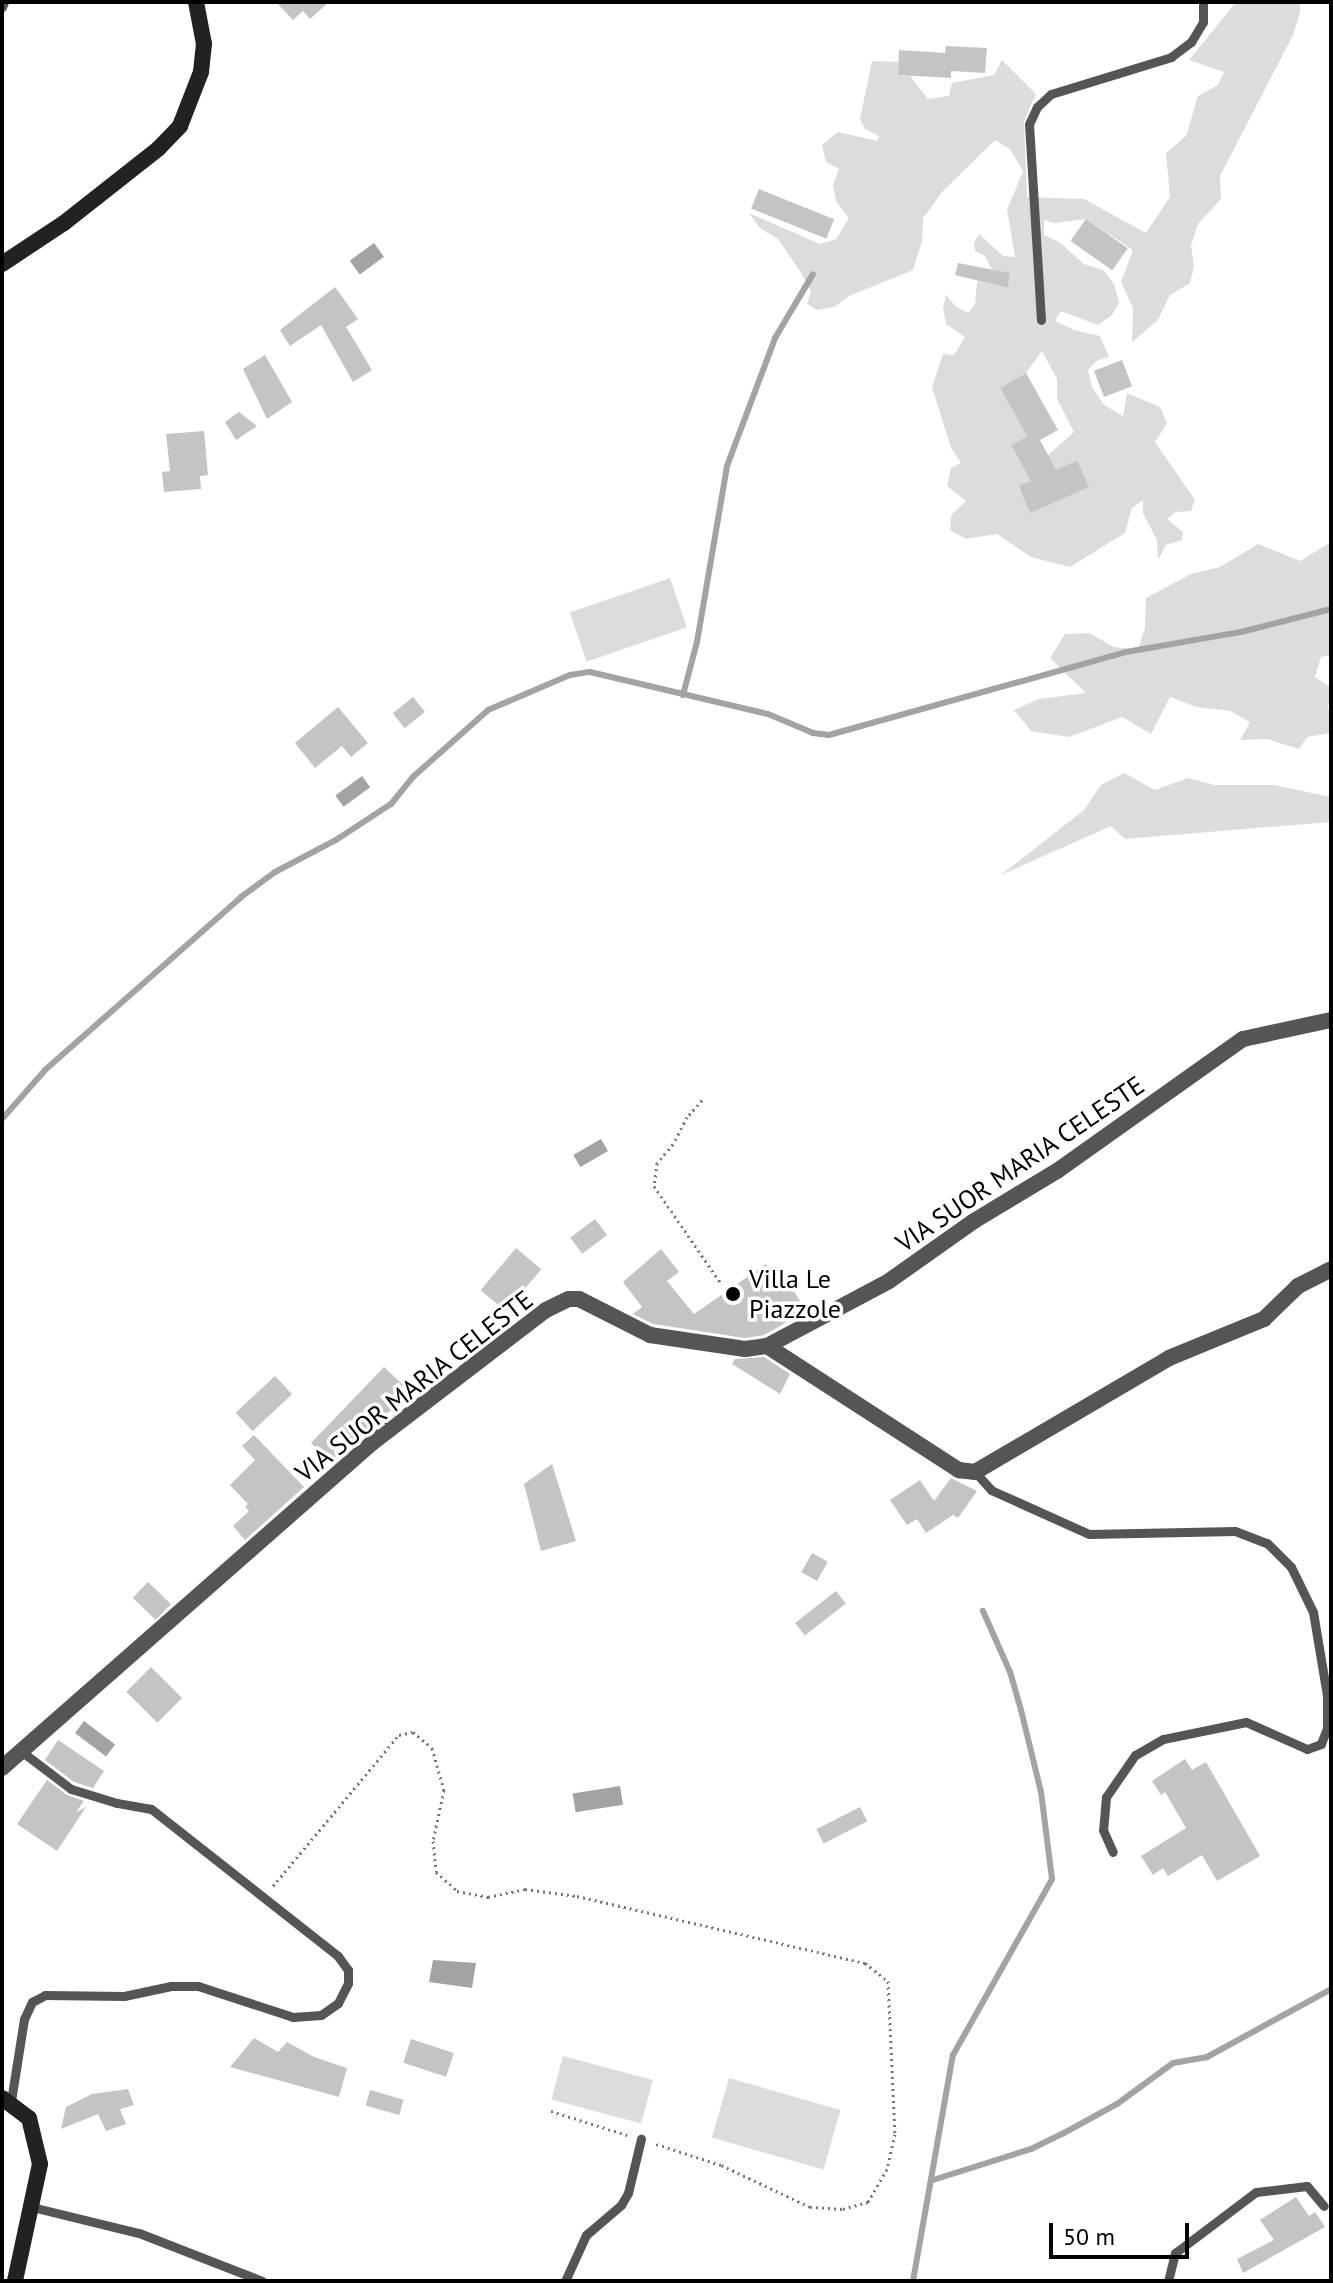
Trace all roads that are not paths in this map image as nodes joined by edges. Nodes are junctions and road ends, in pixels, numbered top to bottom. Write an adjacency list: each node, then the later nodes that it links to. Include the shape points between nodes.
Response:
1 (196, 2): 3 (street, via 204,44 201,72 180,126 64,223)
2 (1203, 2): 4 (lane, via 1203,22 1191,42 1171,57 1051,94 1037,107 1029,124)
3 (2, 264)
4 (1041, 320)
5 (1331, 1020): 7 (street, VIA SUOR MARIA CELESTE, via 1243,1039 1057,1171 889,1281)
6 (1331, 1269): 8 (street, via 1298,1286 1264,1319 1169,1358)
7 (767, 1346): 8 (street, via 959,1470); 9 (street, VIA SUOR MARIA CELESTE, via 745,1349 650,1335 579,1299 546,1310 372,1443)
8 (975, 1472): 11 (lane, via 991,1490 1089,1534 1235,1531 1267,1543 1291,1567 1313,1612 1327,1696 1321,1744 1307,1749 1246,1722 1163,1739 1135,1755 1106,1797 1103,1830)
9 (21, 1751): 10 (street, VIA SUOR MARIA CELESTE); 12 (lane, via 71,1789 151,1809 338,1956 348,1970 348,1983 338,2003 321,2015 293,2017 198,1986 124,1996 45,1995 32,2002 24,2019)
10 (2, 1768)
11 (1113, 1852)
12 (6, 2099): 15 (street, via 29,2118 37,2139 40,2164)
13 (641, 2139): 18 (lane, via 628,2193 586,2235)
14 (1324, 2206): 19 (lane, via 1307,2186 1256,2192 1175,2253)
15 (32, 2207): 16 (street); 17 (lane, via 139,2233)
16 (15, 2281)
17 (262, 2281)
18 (565, 2281)
19 (1168, 2281)

